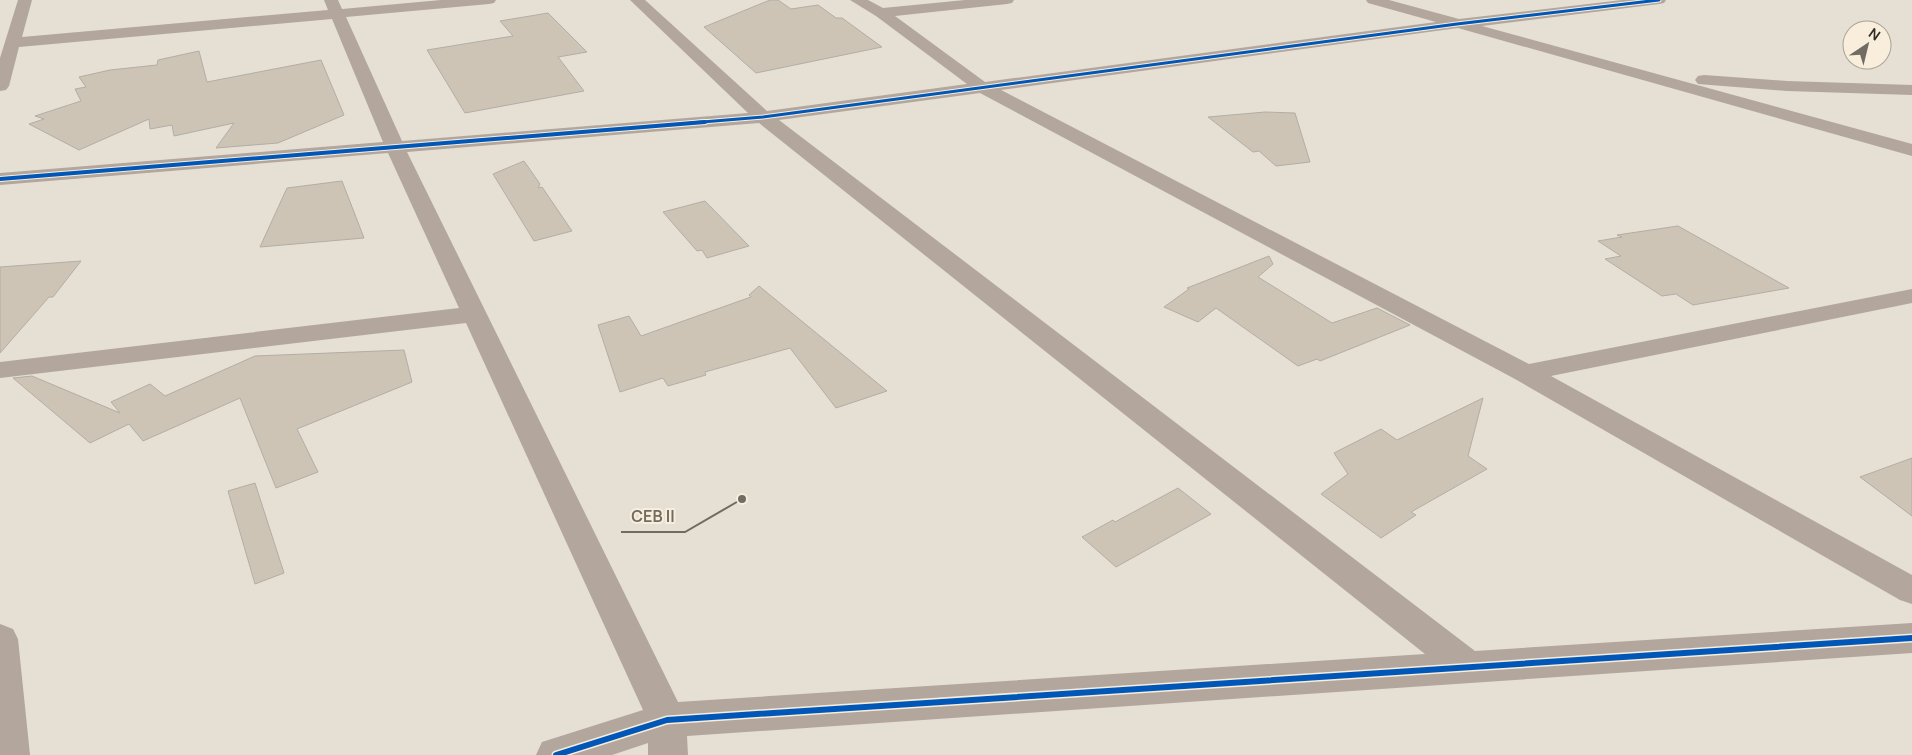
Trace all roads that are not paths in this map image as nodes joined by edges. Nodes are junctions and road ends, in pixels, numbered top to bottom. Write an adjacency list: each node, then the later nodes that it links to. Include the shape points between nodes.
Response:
1 (26, 0): 11 (street)
2 (489, 0): 8 (street)
3 (637, 0): 17 (street)
4 (857, 0): 9 (street)
5 (1007, 0): 9 (street)
6 (1373, 0): 10 (street)
7 (1659, 0): 10 (street)
8 (333, 7): 11 (street); 18 (street)
9 (881, 13): 15 (street)
10 (1457, 24): 13 (street); 15 (street)
11 (13, 43): 12 (street)
12 (4, 61): 14 (street)
13 (1643, 75): 16 (street, via 1787,86); 19 (street)
14 (0, 86)
15 (981, 87): 17 (street); 24 (street)
16 (1912, 90)
17 (763, 117): 18 (street); 28 (street)
18 (395, 147): 20 (street); 22 (street)
19 (1912, 150)
20 (0, 179)
21 (1912, 296): 24 (street)
22 (474, 314): 23 (street); 29 (street)
23 (0, 370)
24 (1525, 373): 25 (street)
25 (1912, 592)
26 (1912, 638): 28 (street)
27 (0, 639): 30 (street)
28 (1469, 668): 29 (street)
29 (668, 738): 31 (street)
30 (10, 755)
31 (556, 755)

